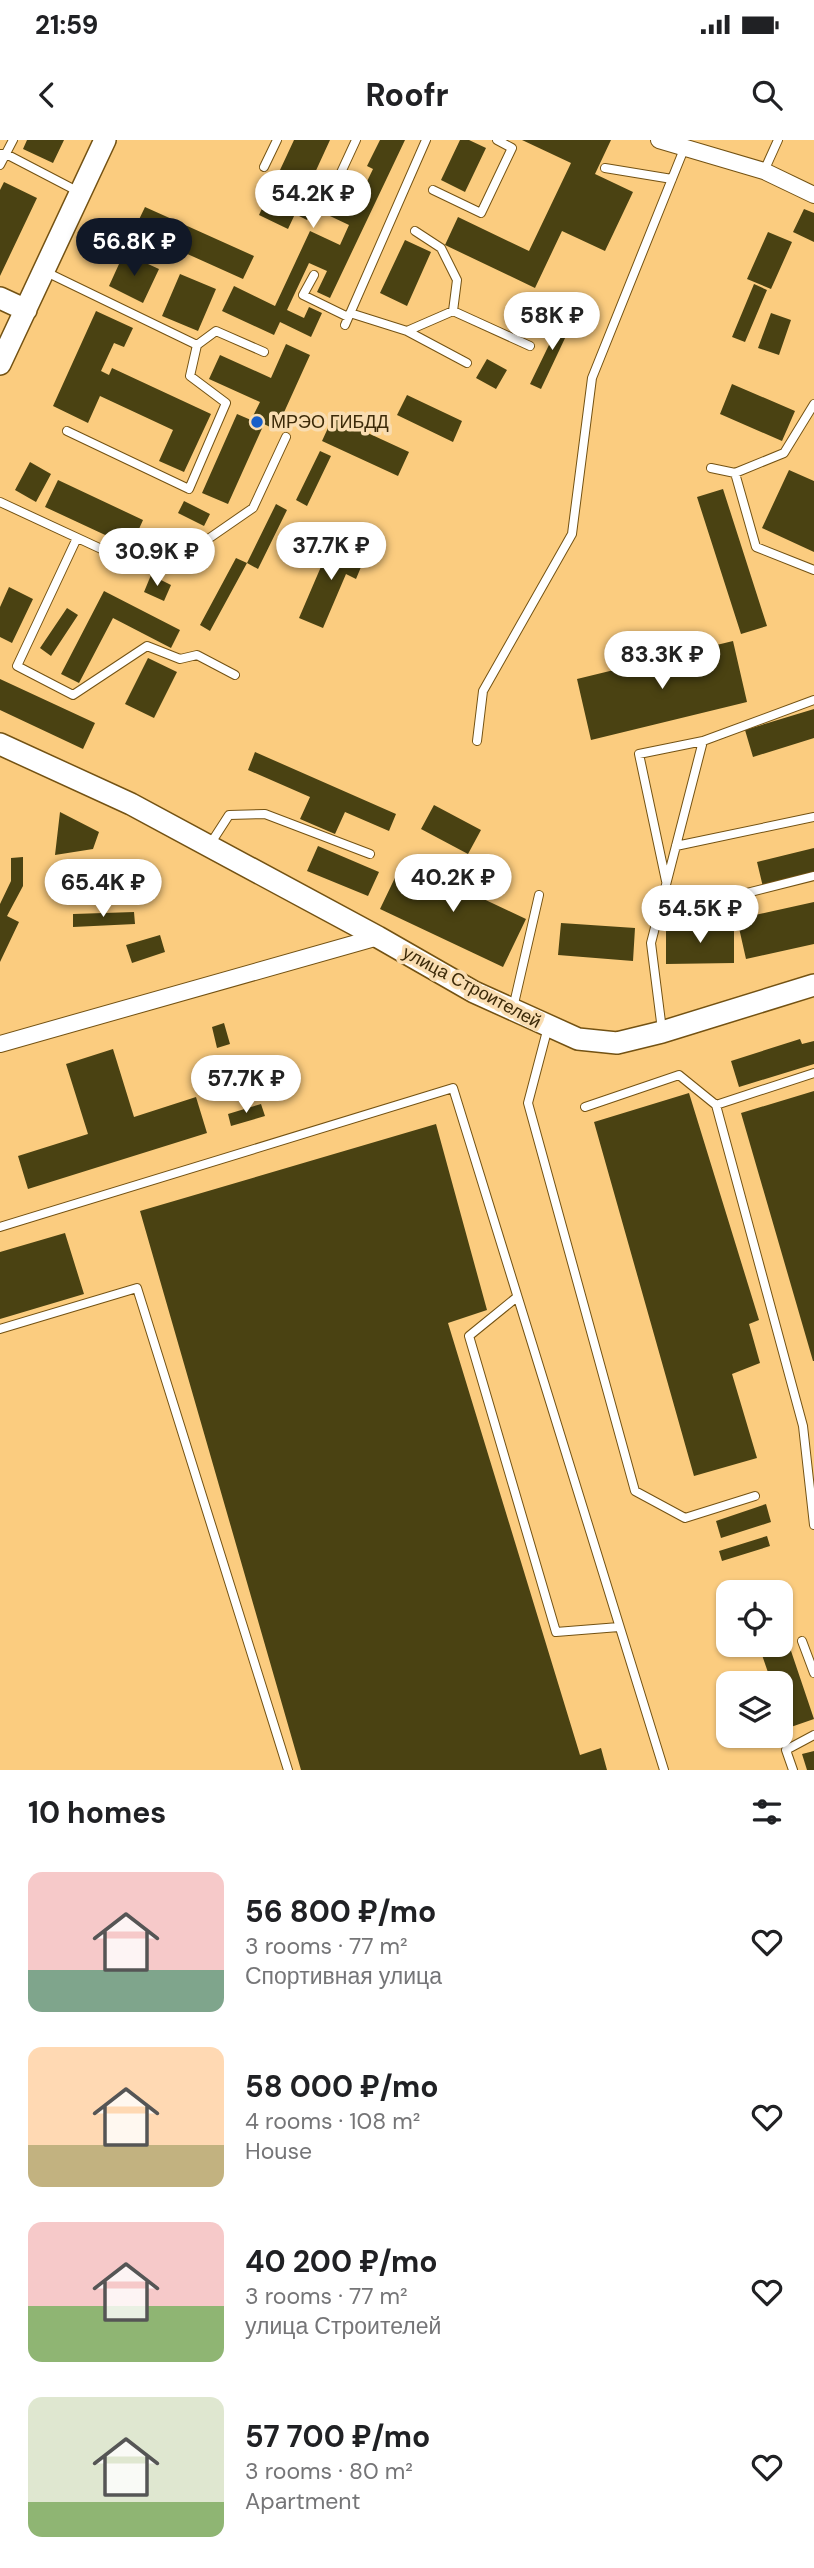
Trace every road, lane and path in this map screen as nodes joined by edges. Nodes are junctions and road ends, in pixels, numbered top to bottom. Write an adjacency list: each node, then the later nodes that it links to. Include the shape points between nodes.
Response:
1 (13, 140): 10 (lane)
2 (105, 140): 18 (street)
3 (277, 140): 12 (lane)
4 (356, 140): 15 (lane)
5 (426, 140): 26 (lane)
6 (497, 140): 17 (lane, via 512,148 481,213)
7 (659, 140): 9 (street)
8 (778, 140): 14 (lane)
9 (684, 149): 14 (street); 16 (lane)
10 (3, 154): 11 (lane); 18 (lane)
11 (0, 165)
12 (264, 167)
13 (605, 169): 16 (lane)
14 (764, 171): 19 (street)
15 (338, 179)
16 (672, 179): 43 (lane, via 592,378 572,534 483,691)
17 (433, 190)
18 (80, 193): 21 (street)
19 (814, 195)
20 (415, 231): 25 (lane, via 441,248 457,280)
21 (44, 271): 24 (street); 28 (lane)
22 (314, 275): 26 (lane, via 303,295)
23 (0, 298): 24 (street)
24 (26, 310): 32 (street)
25 (453, 311): 27 (lane); 29 (lane)
26 (347, 318): 27 (lane)
27 (407, 331): 31 (lane)
28 (197, 345): 30 (lane, via 216,331); 34 (lane, via 190,376 226,403 189,489)
29 (530, 346)
30 (264, 352)
31 (467, 363)
32 (0, 365)
33 (813, 406): 37 (lane, via 784,453)
34 (67, 431)
35 (286, 437): 39 (lane, via 253,508 198,546 167,555 135,556 110,554)
36 (711, 468): 37 (lane)
37 (735, 473): 40 (lane, via 756,547)
38 (0, 502): 39 (lane)
39 (77, 538): 41 (lane, via 17,666 72,695 147,646 180,659 197,655)
40 (814, 570)
41 (235, 675)
42 (814, 701): 44 (lane)
43 (477, 741)
44 (703, 741): 48 (lane); 51 (lane, via 639,754)
45 (0, 744): 47 (street, улица Строителей, via 131,804)
46 (814, 817): 48 (lane)
47 (209, 846): 49 (lane, via 229,815 265,814); 54 (street, улица Строителей)
48 (676, 846): 51 (lane)
49 (370, 854)
50 (814, 876): 53 (lane)
51 (666, 884): 53 (lane)
52 (539, 895): 56 (lane)
53 (659, 915): 58 (lane, via 651,943)
54 (378, 937): 56 (street, улица Строителей); 59 (street)
55 (814, 985): 58 (street, улица Строителей)
56 (512, 1011): 57 (street, улица Строителей)
57 (548, 1027): 58 (street, улица Строителей, via 578,1039 617,1042); 66 (lane, via 528,1103 635,1491 684,1518)
58 (663, 1032)
59 (0, 1044)
60 (814, 1073): 61 (lane)
61 (716, 1105): 62 (lane, via 678,1075); 67 (lane, via 803,1426)
62 (585, 1108)
63 (0, 1227): 64 (lane, via 453,1088)
64 (517, 1297): 68 (lane); 68 (lane, via 469,1336 556,1632)
65 (0, 1329): 72 (lane, via 137,1288)
66 (755, 1496)
67 (814, 1525)
68 (619, 1627): 73 (lane)
69 (802, 1641): 70 (lane)
70 (814, 1673)
71 (814, 1735): 74 (lane, via 786,1750)
72 (288, 1770)
73 (664, 1770)
74 (793, 1770)

